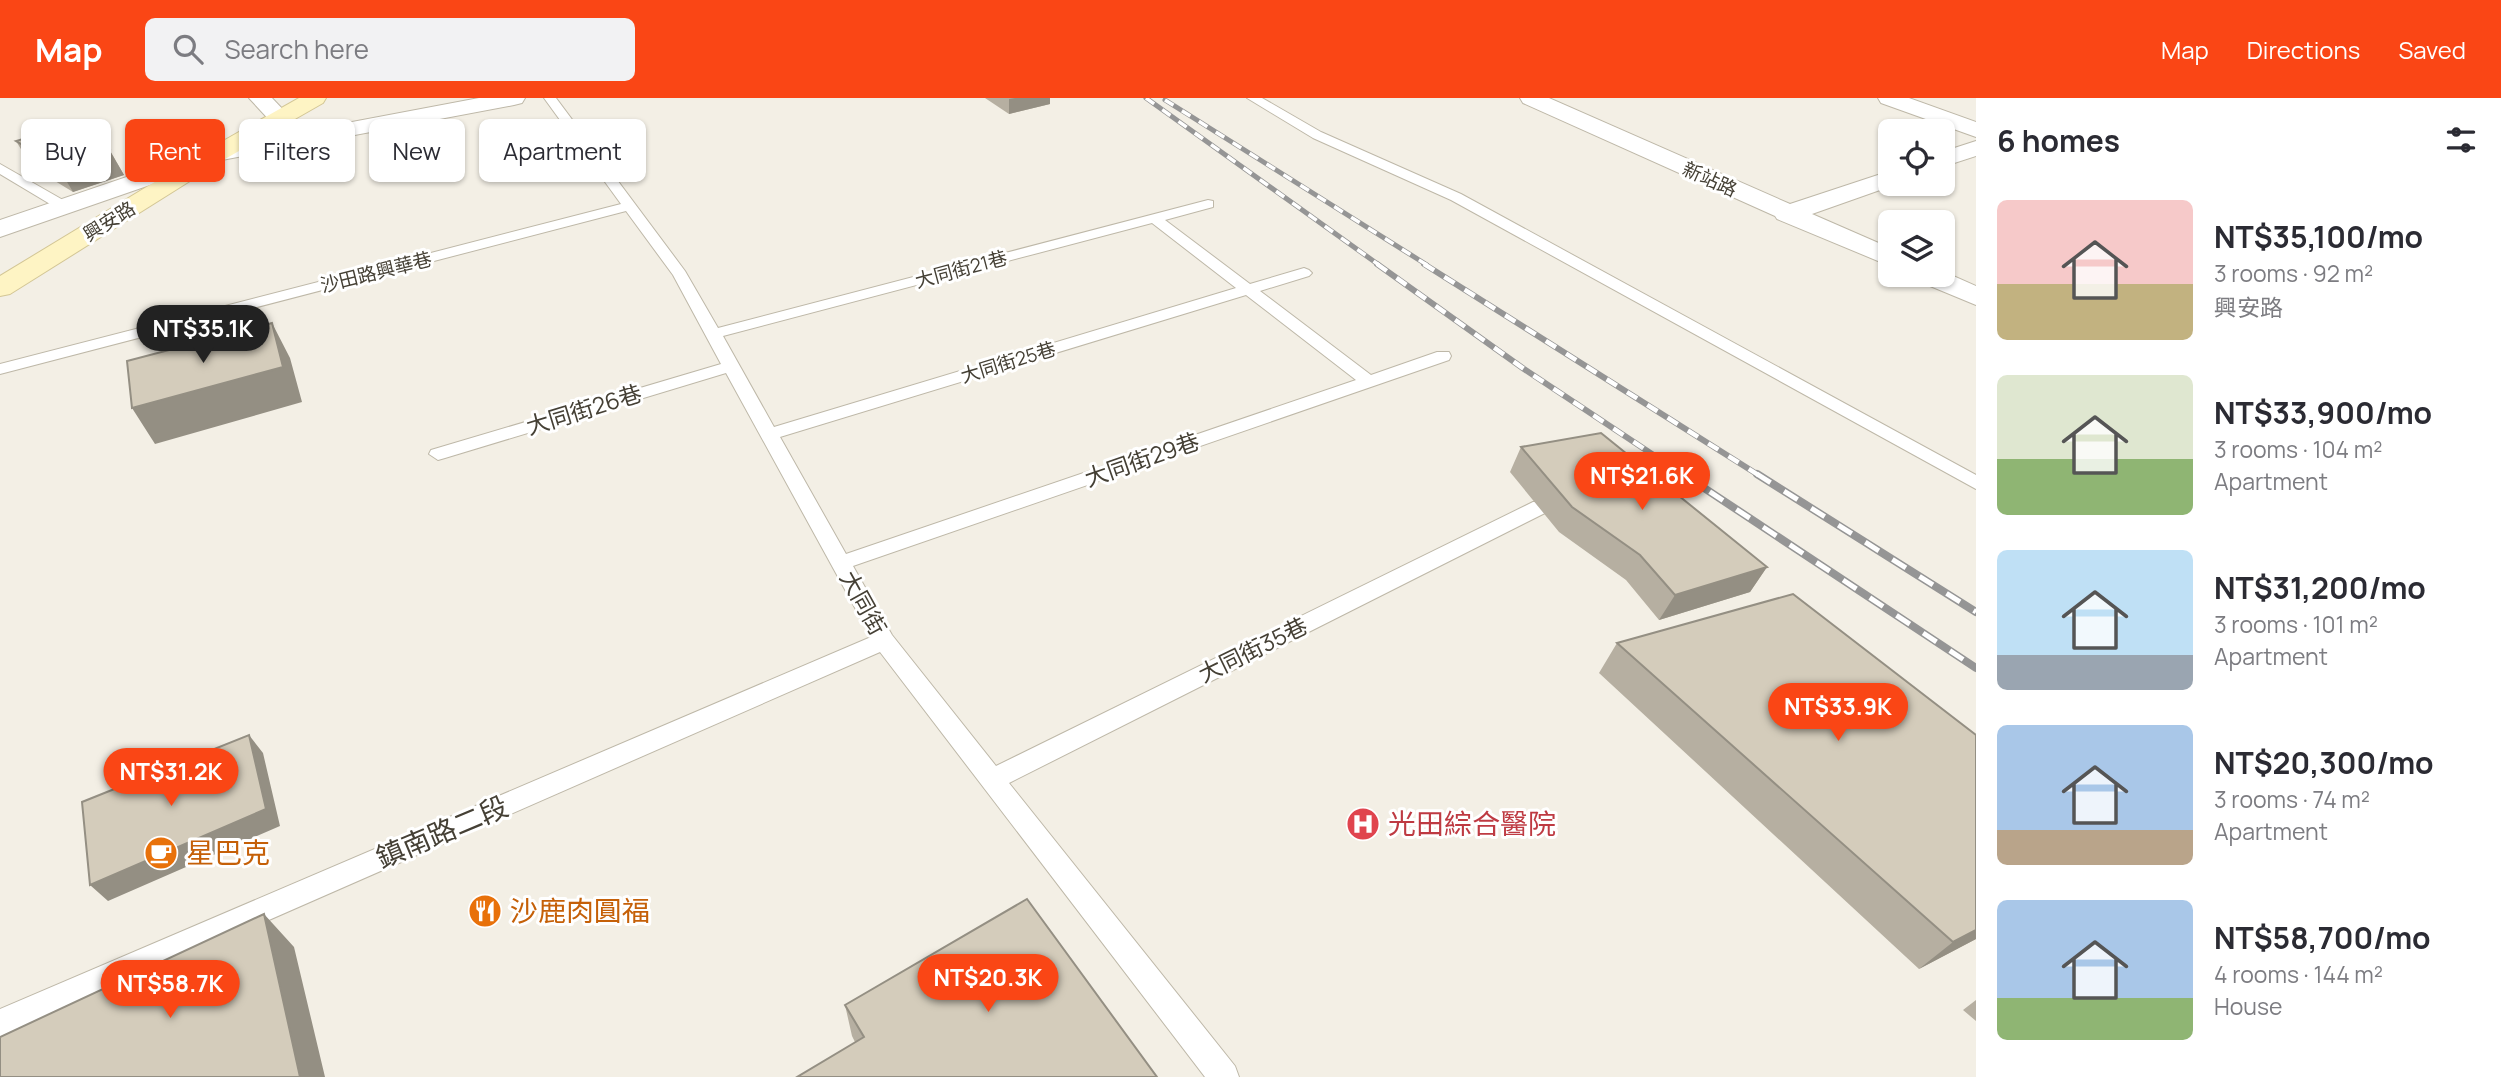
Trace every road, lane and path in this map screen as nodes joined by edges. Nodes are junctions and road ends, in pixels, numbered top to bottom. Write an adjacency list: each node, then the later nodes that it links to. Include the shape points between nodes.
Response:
1 (260, 98): 8 (street)
2 (315, 98): 8 (street, 興安路)
3 (514, 98): 11 (street)
4 (550, 98): 18 (lane, 大同街)
5 (1253, 98): 36 (lane, via 1317,135 1456,197 1577,261)
6 (1531, 98): 20 (street, 新站路)
7 (1889, 98): 9 (street)
8 (281, 119)
9 (1976, 130)
10 (1976, 148): 12 (street)
11 (225, 153)
12 (1955, 155)
13 (0, 168): 19 (lane)
14 (137, 182): 19 (street, 興安路)
15 (172, 182): 26 (street, 興安路)
16 (1878, 182): 20 (street)
17 (1209, 204): 21 (lane, 大同街21巷)
18 (630, 206): 29 (lane, 大同街, via 680,274); 32 (lane, 沙田路興華巷)
19 (65, 207): 22 (street, 興安路)
20 (1786, 214): 23 (street, 新站路)
21 (1155, 219): 27 (lane); 29 (lane, 大同街21巷)
22 (0, 229)
23 (1878, 253)
24 (1304, 273): 27 (lane, 大同街25巷)
25 (1955, 287): 28 (street)
26 (0, 288)
27 (1247, 290): 33 (lane); 34 (lane, 大同街25巷)
28 (1976, 296)
29 (713, 334): 31 (lane, 大同街)
30 (1443, 355): 33 (lane, 大同街29巷)
31 (731, 366): 34 (lane, 大同街); 35 (lane, 大同街26巷)
32 (0, 369)
33 (1370, 382): 38 (lane, 大同街29巷)
34 (769, 434): 38 (lane, 大同街)
35 (438, 454)
36 (1976, 483)
37 (1540, 508): 40 (lane, 大同街35巷, via 993,779)
38 (841, 563): 39 (lane, 大同街)
39 (884, 641): 40 (lane, 大同街); 41 (lane, 鎮南路二段)
40 (1010, 803): 42 (lane, 大同街)
41 (0, 1024)
42 (1224, 1077)

